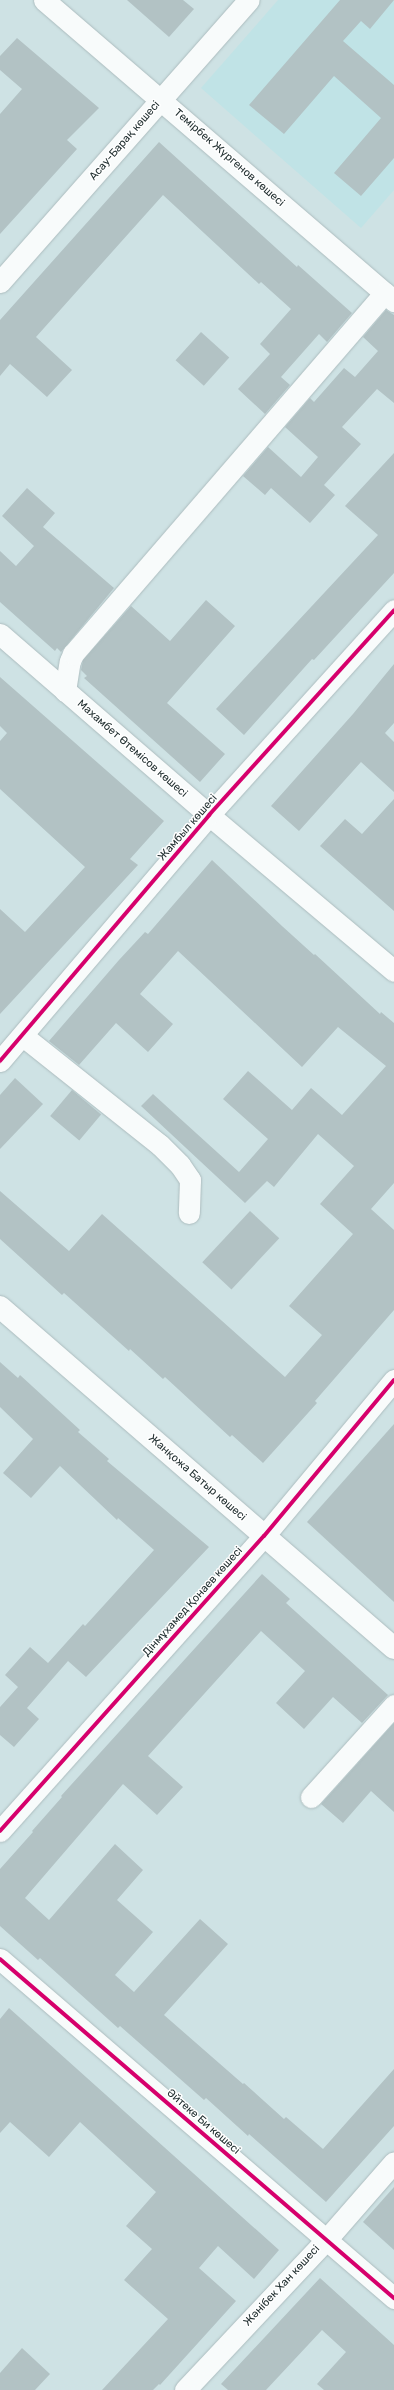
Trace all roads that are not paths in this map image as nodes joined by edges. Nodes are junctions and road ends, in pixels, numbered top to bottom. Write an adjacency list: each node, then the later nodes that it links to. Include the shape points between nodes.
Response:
1 (44, 0): 3 (street, Темірбек Жүргенов көшесі)
2 (249, 0): 3 (street, Асау-Барақ көшесі)
3 (161, 100): 4 (street, Асау-Барақ көшесі); 5 (street, Темірбек Жүргенов көшесі)
4 (0, 282)
5 (389, 297): 8 (street, via 73,654)
6 (394, 610): 9 (street, Жамбыл көшесі)
7 (0, 634): 8 (street, Махамбет Өтемісов көшесі)
8 (66, 691): 9 (street, Махамбет Өтемісов көшесі)
9 (210, 815): 10 (street, Махамбет Өтемісов көшесі); 11 (street, Жамбыл көшесі)
10 (394, 971)
11 (23, 1036): 12 (street, Жамбыл көшесі); 13 (street, via 160,1145 180,1165 190,1180)
12 (0, 1061)
13 (189, 1213)
14 (0, 1307): 16 (main road, Жанқожа Батыр көшесі)
15 (394, 1380): 16 (street, Дінмұхамед Қонаев көшесі)
16 (264, 1536): 17 (main road, Жанқожа Батыр көшесі); 20 (street, Дінмұхамед Қонаев көшесі)
17 (394, 1648)
18 (394, 1705): 19 (street)
19 (311, 1797)
20 (0, 1831)
21 (0, 1959): 23 (street, Әйтеке Би көшесі)
22 (394, 2162): 23 (street, Жәнібек Хан көшесі)
23 (326, 2240): 24 (street, Әйтеке Би көшесі); 25 (street, Жәнібек Хан көшесі)
24 (394, 2298)
25 (185, 2390)

